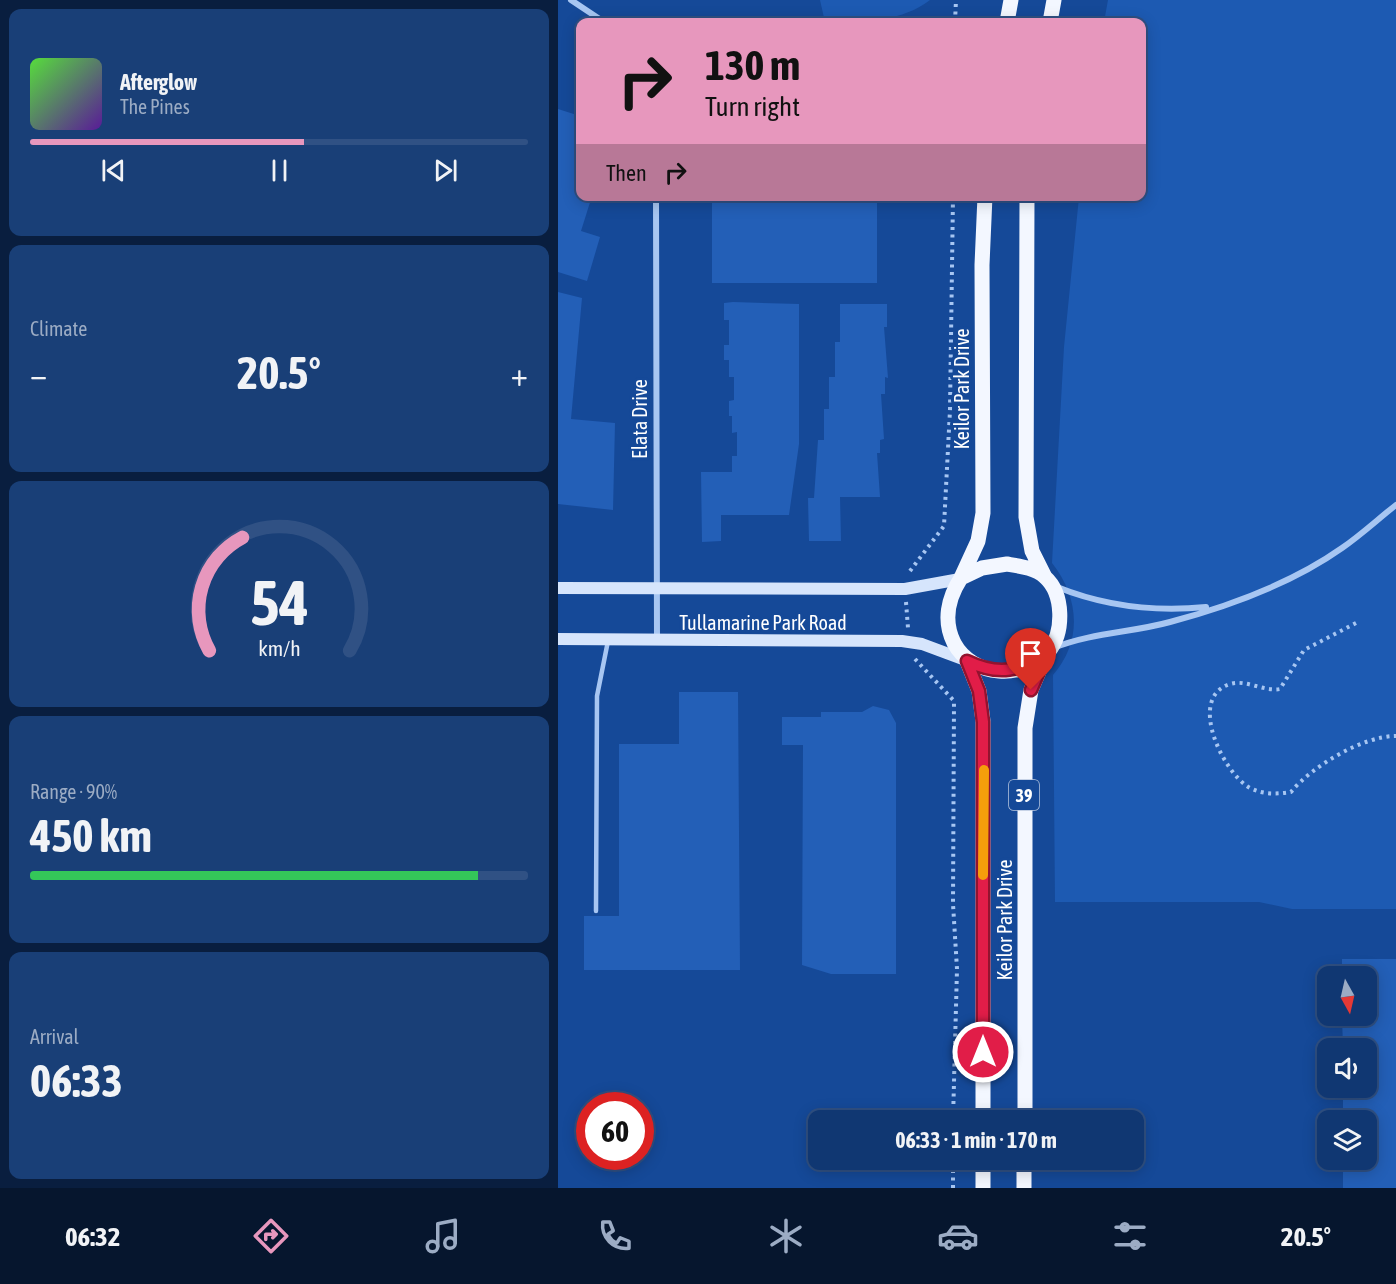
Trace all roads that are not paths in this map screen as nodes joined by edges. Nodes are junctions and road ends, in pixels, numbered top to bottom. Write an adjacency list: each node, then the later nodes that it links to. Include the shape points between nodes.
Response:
1 (572, 0): 4 (street)
2 (1011, 0): 5 (main road)
3 (1054, 0): 6 (main road)
4 (598, 18)
5 (1008, 18)
6 (1051, 18)
7 (656, 201): 14 (street, Elata Drive)
8 (985, 201): 11 (main road, Keilor Park Drive / 39, via 983,513 978,541)
9 (1027, 201): 12 (main road, 39, via 1026,517 1032,551)
10 (1396, 505): 15 (street, via 1342,548 1297,576)
11 (961, 579): 12 (main road, via 982,568 1006,564 1032,570); 14 (street, Tullamarine Park Road, via 905,589); 20 (main road, 39, via 949,603 948,624)
12 (1048, 581): 15 (street, via 1093,599 1143,608); 19 (main road, 39, via 1060,616)
13 (558, 588): 14 (street, Tullamarine Park Road)
14 (656, 590): 18 (street, Elata Drive)
15 (1215, 606): 19 (street, via 1170,622 1096,634)
16 (558, 639): 17 (street, Tullamarine Park Road)
17 (608, 641): 18 (street, Tullamarine Park Road); 21 (lane, via 597,696)
18 (657, 642): 20 (street, Tullamarine Park Road, via 909,642)
19 (1049, 650): 20 (main road, via 1027,665 1004,671 991,671); 23 (main road, Keilor Park Drive / 39, via 1031,690 1024,728)
20 (966, 661): 22 (main road, Keilor Park Drive / 39, via 979,691 983,722)
21 (596, 910)
22 (983, 1110)
23 (1025, 1110)
24 (983, 1170): 26 (main road)
25 (1024, 1170): 27 (main road)
26 (983, 1188)
27 (1024, 1188)

